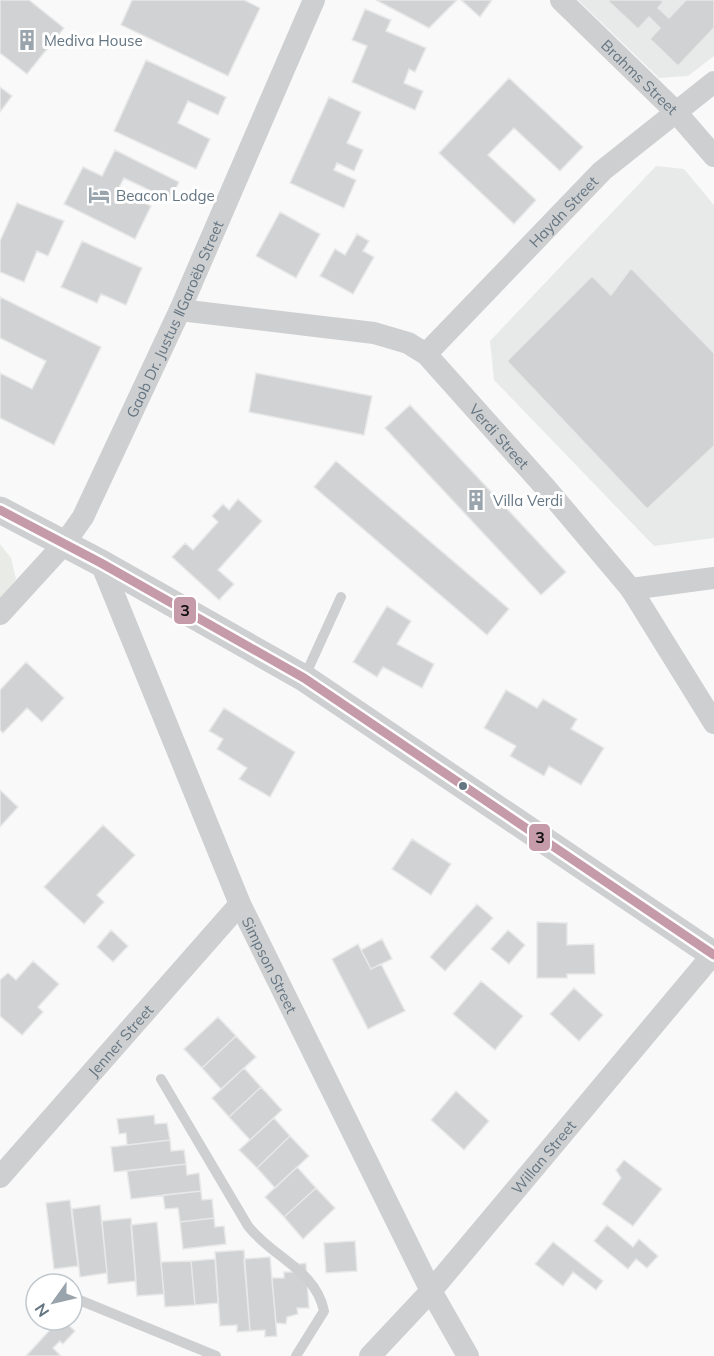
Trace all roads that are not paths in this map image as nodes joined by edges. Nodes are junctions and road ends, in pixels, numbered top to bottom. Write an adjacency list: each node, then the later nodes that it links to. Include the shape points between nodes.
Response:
1 (314, 0): 6 (street, Gaob Dr. Justus ǁGaroëb Street)
2 (561, 0): 4 (street, Brahms Street)
3 (714, 82): 4 (street, Haydn Street)
4 (675, 111): 5 (street, Brahms Street); 7 (street, Haydn Street, via 602,171)
5 (714, 156)
6 (180, 310): 7 (street, Verdi Street, via 374,333 408,343); 9 (street, Gaob Dr. Justus ǁGaroëb Street, via 83,518)
7 (426, 354): 12 (street, Verdi Street)
8 (0, 510): 9 (street)
9 (64, 544): 10 (street); 14 (street, Gaob Dr. Justus ǁGaroëb Street)
10 (101, 563): 15 (street); 17 (street, Simpson Street)
11 (714, 578): 12 (street)
12 (631, 589): 16 (street, Verdi Street)
13 (340, 597): 15 (lane)
14 (0, 614)
15 (304, 678): 18 (street)
16 (714, 723)
17 (240, 904): 20 (street, Jenner Street); 21 (street, Simpson Street)
18 (714, 954): 21 (street, Willan Street)
19 (161, 1078): 24 (lane, via 248,1227 312,1281 321,1294 324,1311)
20 (0, 1176)
21 (431, 1291): 25 (street, Willan Street); 26 (street, Simpson Street)
22 (84, 1302): 23 (lane)
23 (216, 1356)
24 (296, 1356)
25 (370, 1356)
26 (468, 1356)

